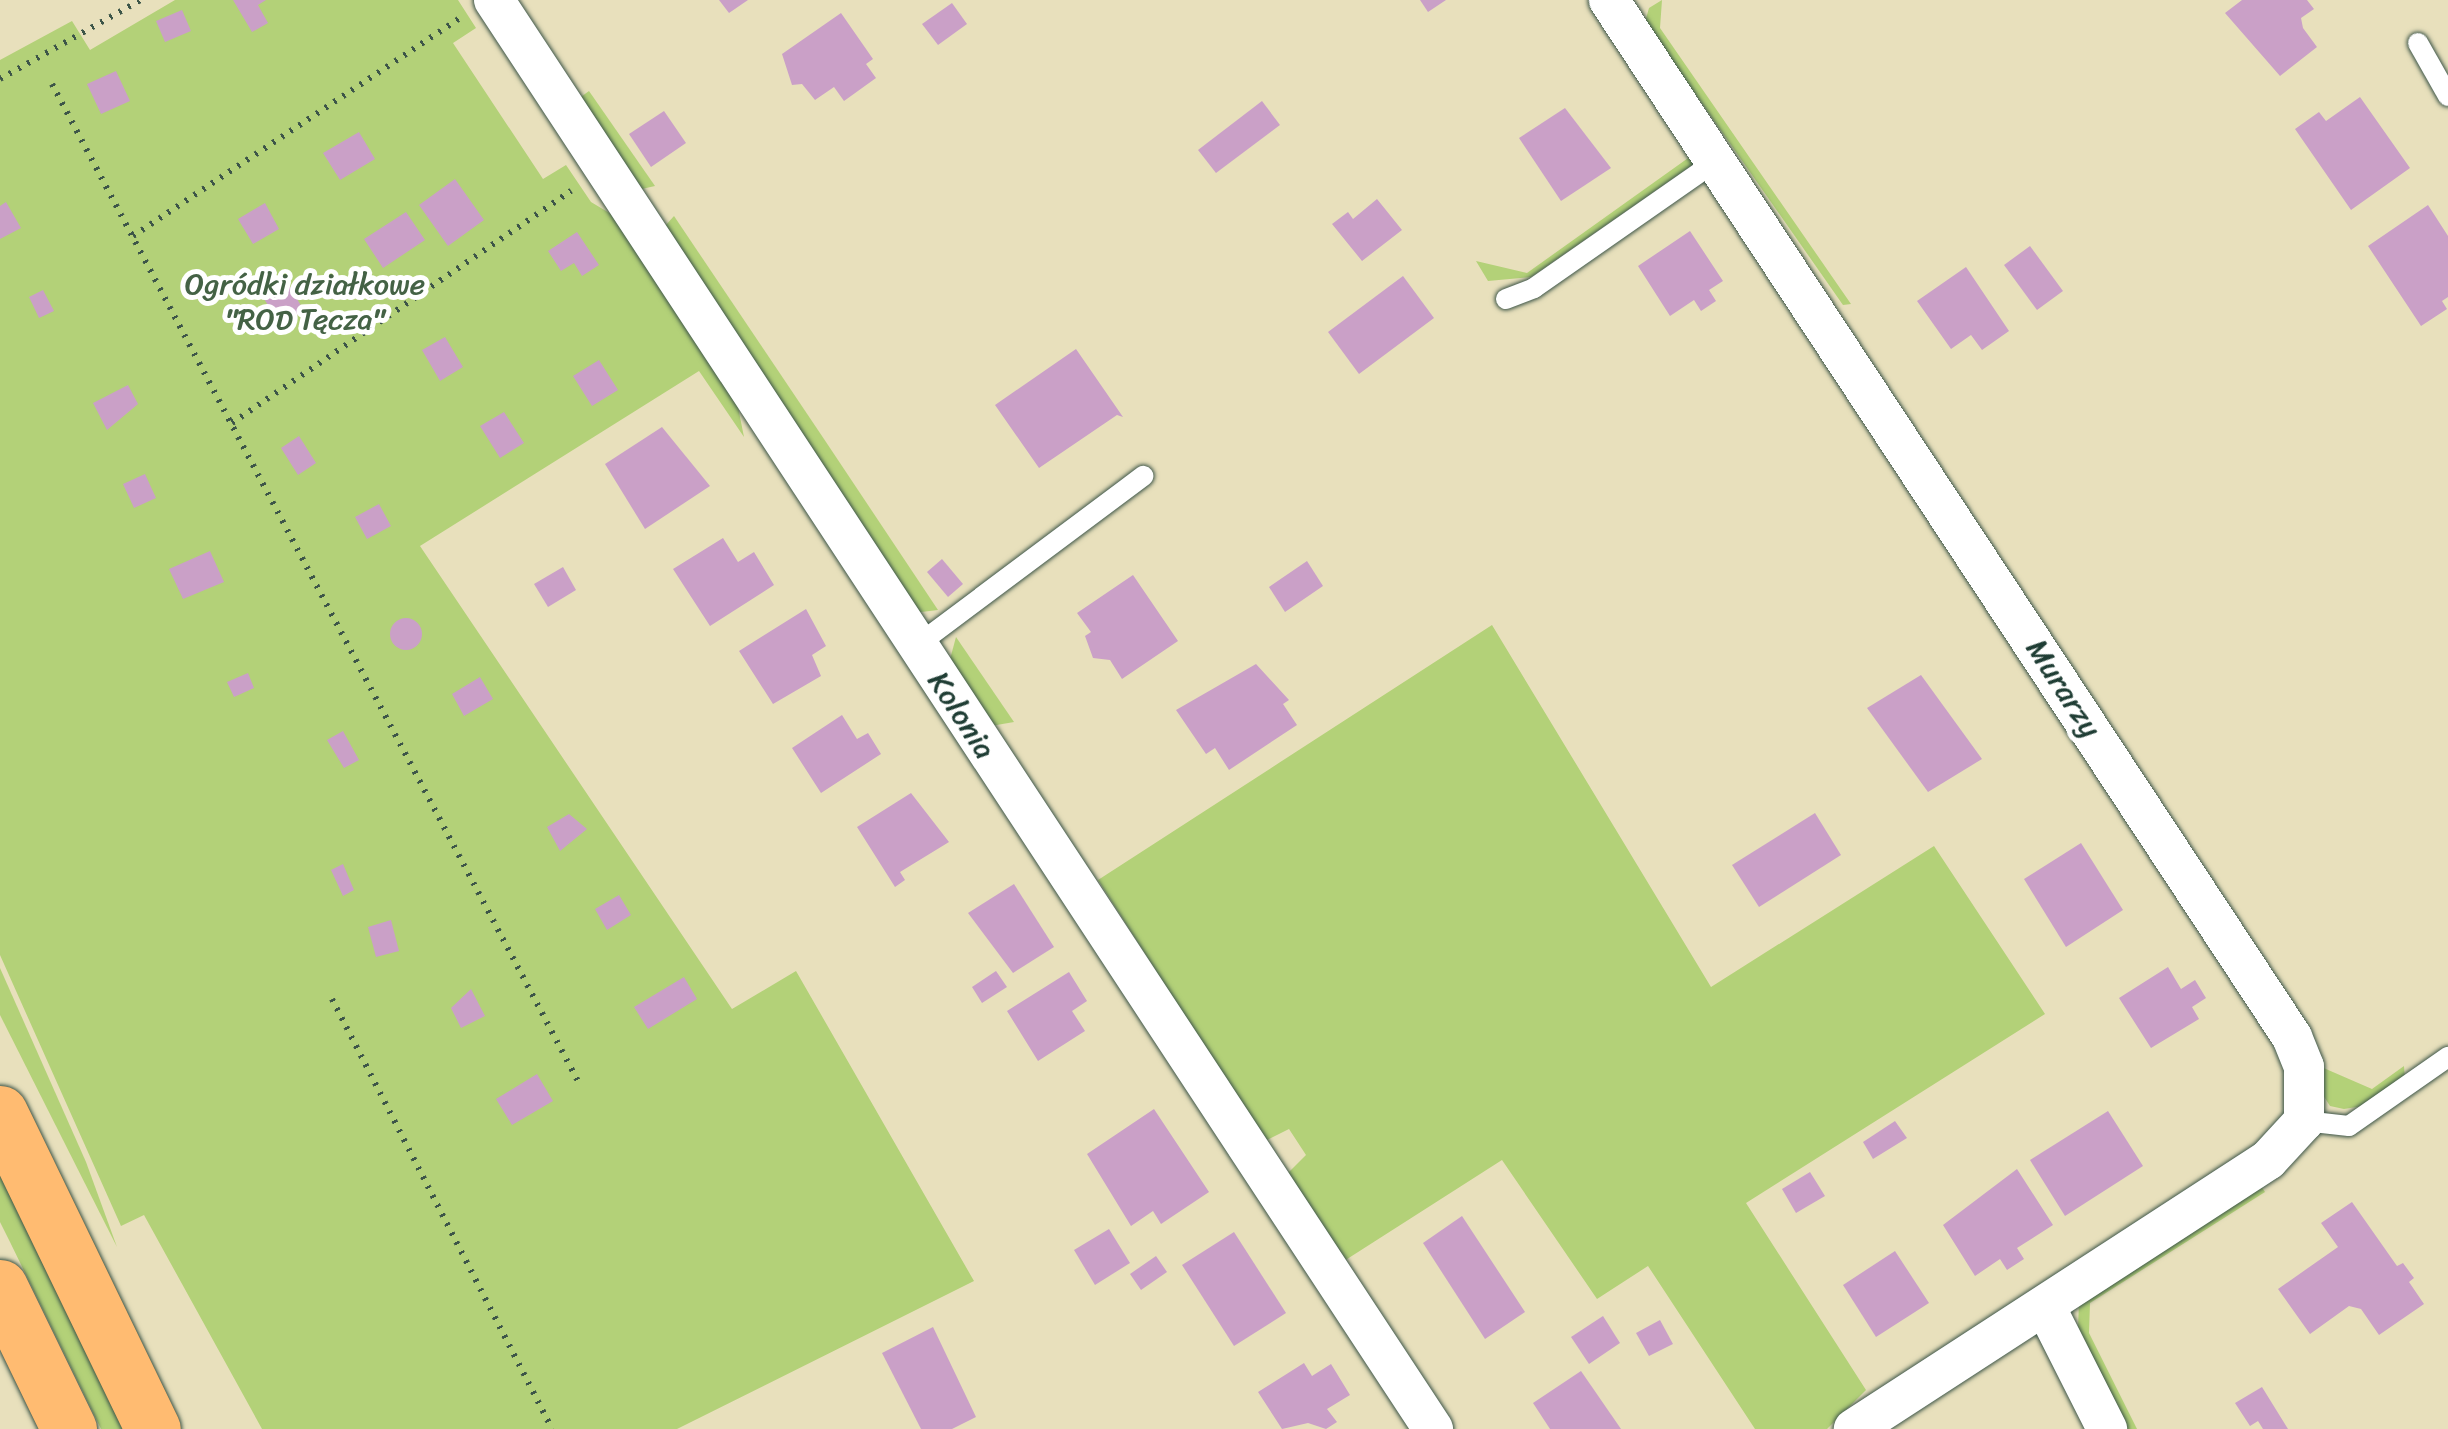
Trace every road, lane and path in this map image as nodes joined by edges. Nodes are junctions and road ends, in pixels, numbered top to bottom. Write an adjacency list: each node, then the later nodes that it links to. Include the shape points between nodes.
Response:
1 (141, 0): 5 (path)
2 (1619, 4): 8 (street, Murarzy)
3 (480, 7): 9 (street, Kolonia); 10 (path)
4 (2418, 43): 7 (lane)
5 (0, 79)
6 (52, 84): 10 (path)
7 (2448, 96)
8 (1719, 159): 11 (lane, via 1534,288); 19 (street, Murarzy, via 2292,1037 2304,1067)
9 (602, 170): 12 (path); 14 (street, Kolonia)
10 (133, 236): 12 (path)
11 (1506, 298)
12 (232, 422): 17 (path)
13 (1144, 476): 14 (lane)
14 (916, 646): 25 (street, Kolonia)
15 (332, 999): 24 (path)
16 (2448, 1057): 19 (lane, via 2349,1126)
17 (579, 1082)
18 (0, 1113): 23 (highway)
19 (2304, 1121): 21 (street, via 2268,1160)
20 (0, 1287): 22 (highway)
21 (2046, 1306): 26 (street); 27 (street)
22 (70, 1429)
23 (153, 1429)
24 (552, 1429)
25 (1433, 1429)
26 (1854, 1429)
27 (2107, 1429)

